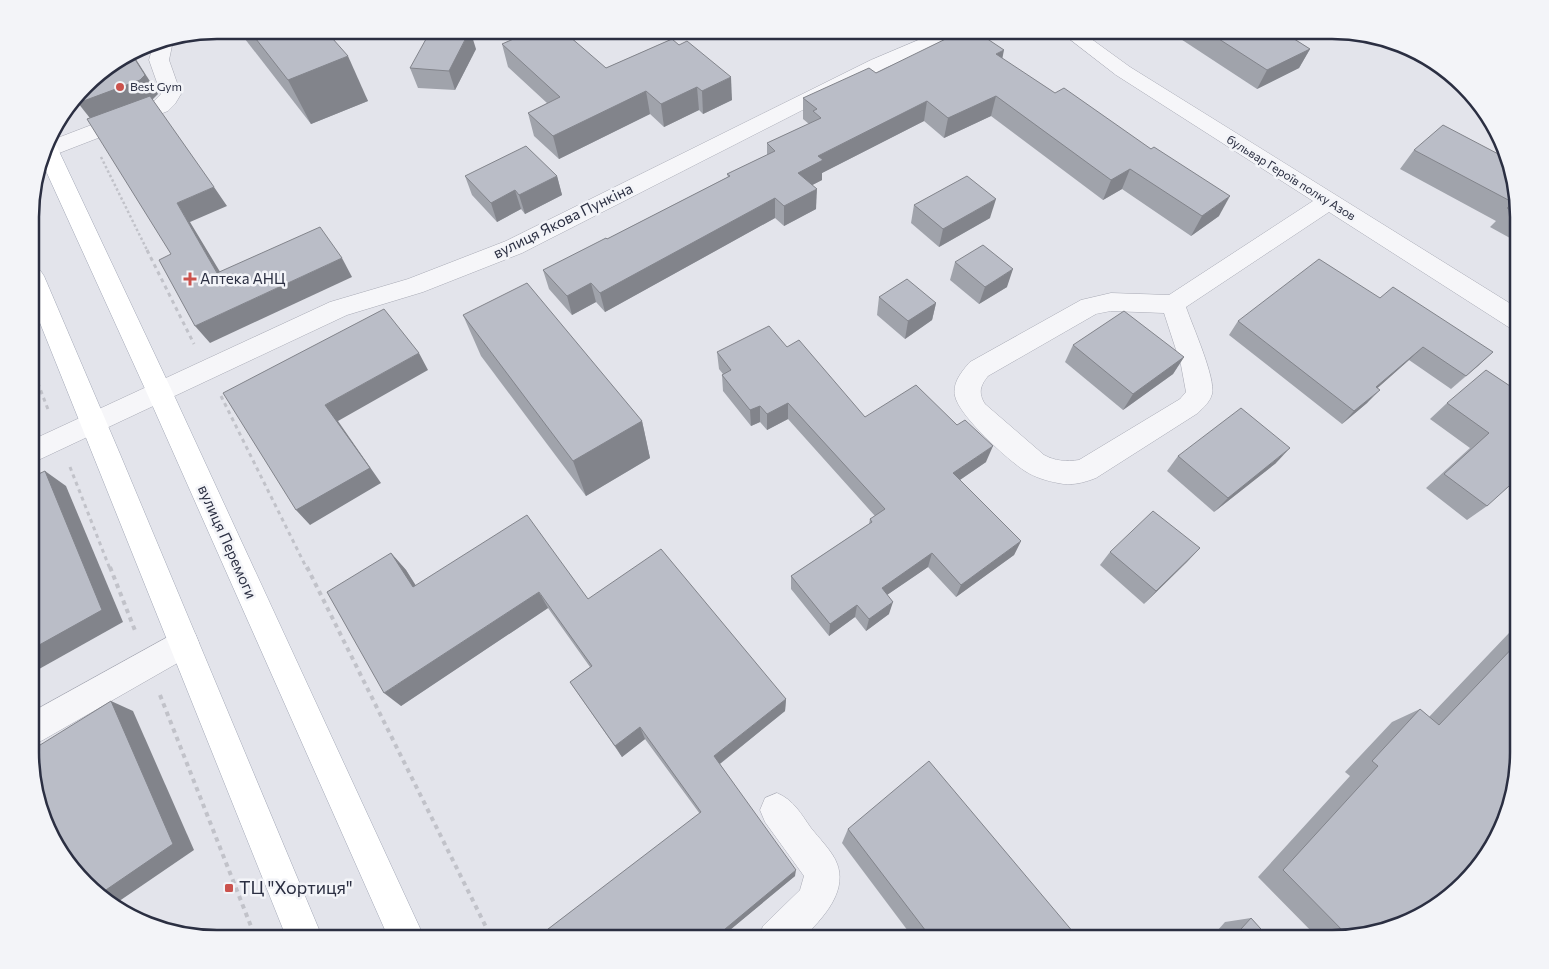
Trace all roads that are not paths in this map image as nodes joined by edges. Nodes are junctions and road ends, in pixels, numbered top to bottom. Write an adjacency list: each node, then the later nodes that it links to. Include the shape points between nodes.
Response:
1 (937, 39): 10 (street, вулиця Якова Пункіна, via 878,64 514,248 415,286 339,308)
2 (1079, 39): 6 (street, бульвар Героїв полку Азов, via 1122,71)
3 (162, 47): 4 (street, via 159,60 171,94 168,100 161,106)
4 (53, 147)
5 (49, 156): 10 (main road, вулиця Перемоги)
6 (1328, 202): 8 (street); 9 (street, бульвар Героїв полку Азов)
7 (39, 292): 11 (main road)
8 (1173, 304): 8 (street, via 1197,373 1199,396 1189,406 1086,470 1054,472 1034,463 971,406 967,389 979,369 1090,306 1112,302)
9 (1510, 315)
10 (159, 391): 11 (street, вулиця Якова Пункіна); 17 (main road, вулиця Перемоги)
11 (94, 422): 12 (street); 13 (main road)
12 (39, 449)
13 (184, 642): 14 (street); 16 (main road)
14 (39, 725)
15 (777, 810): 18 (street, via 822,871 820,891 814,903)
16 (301, 930)
17 (403, 930)
18 (786, 930)

